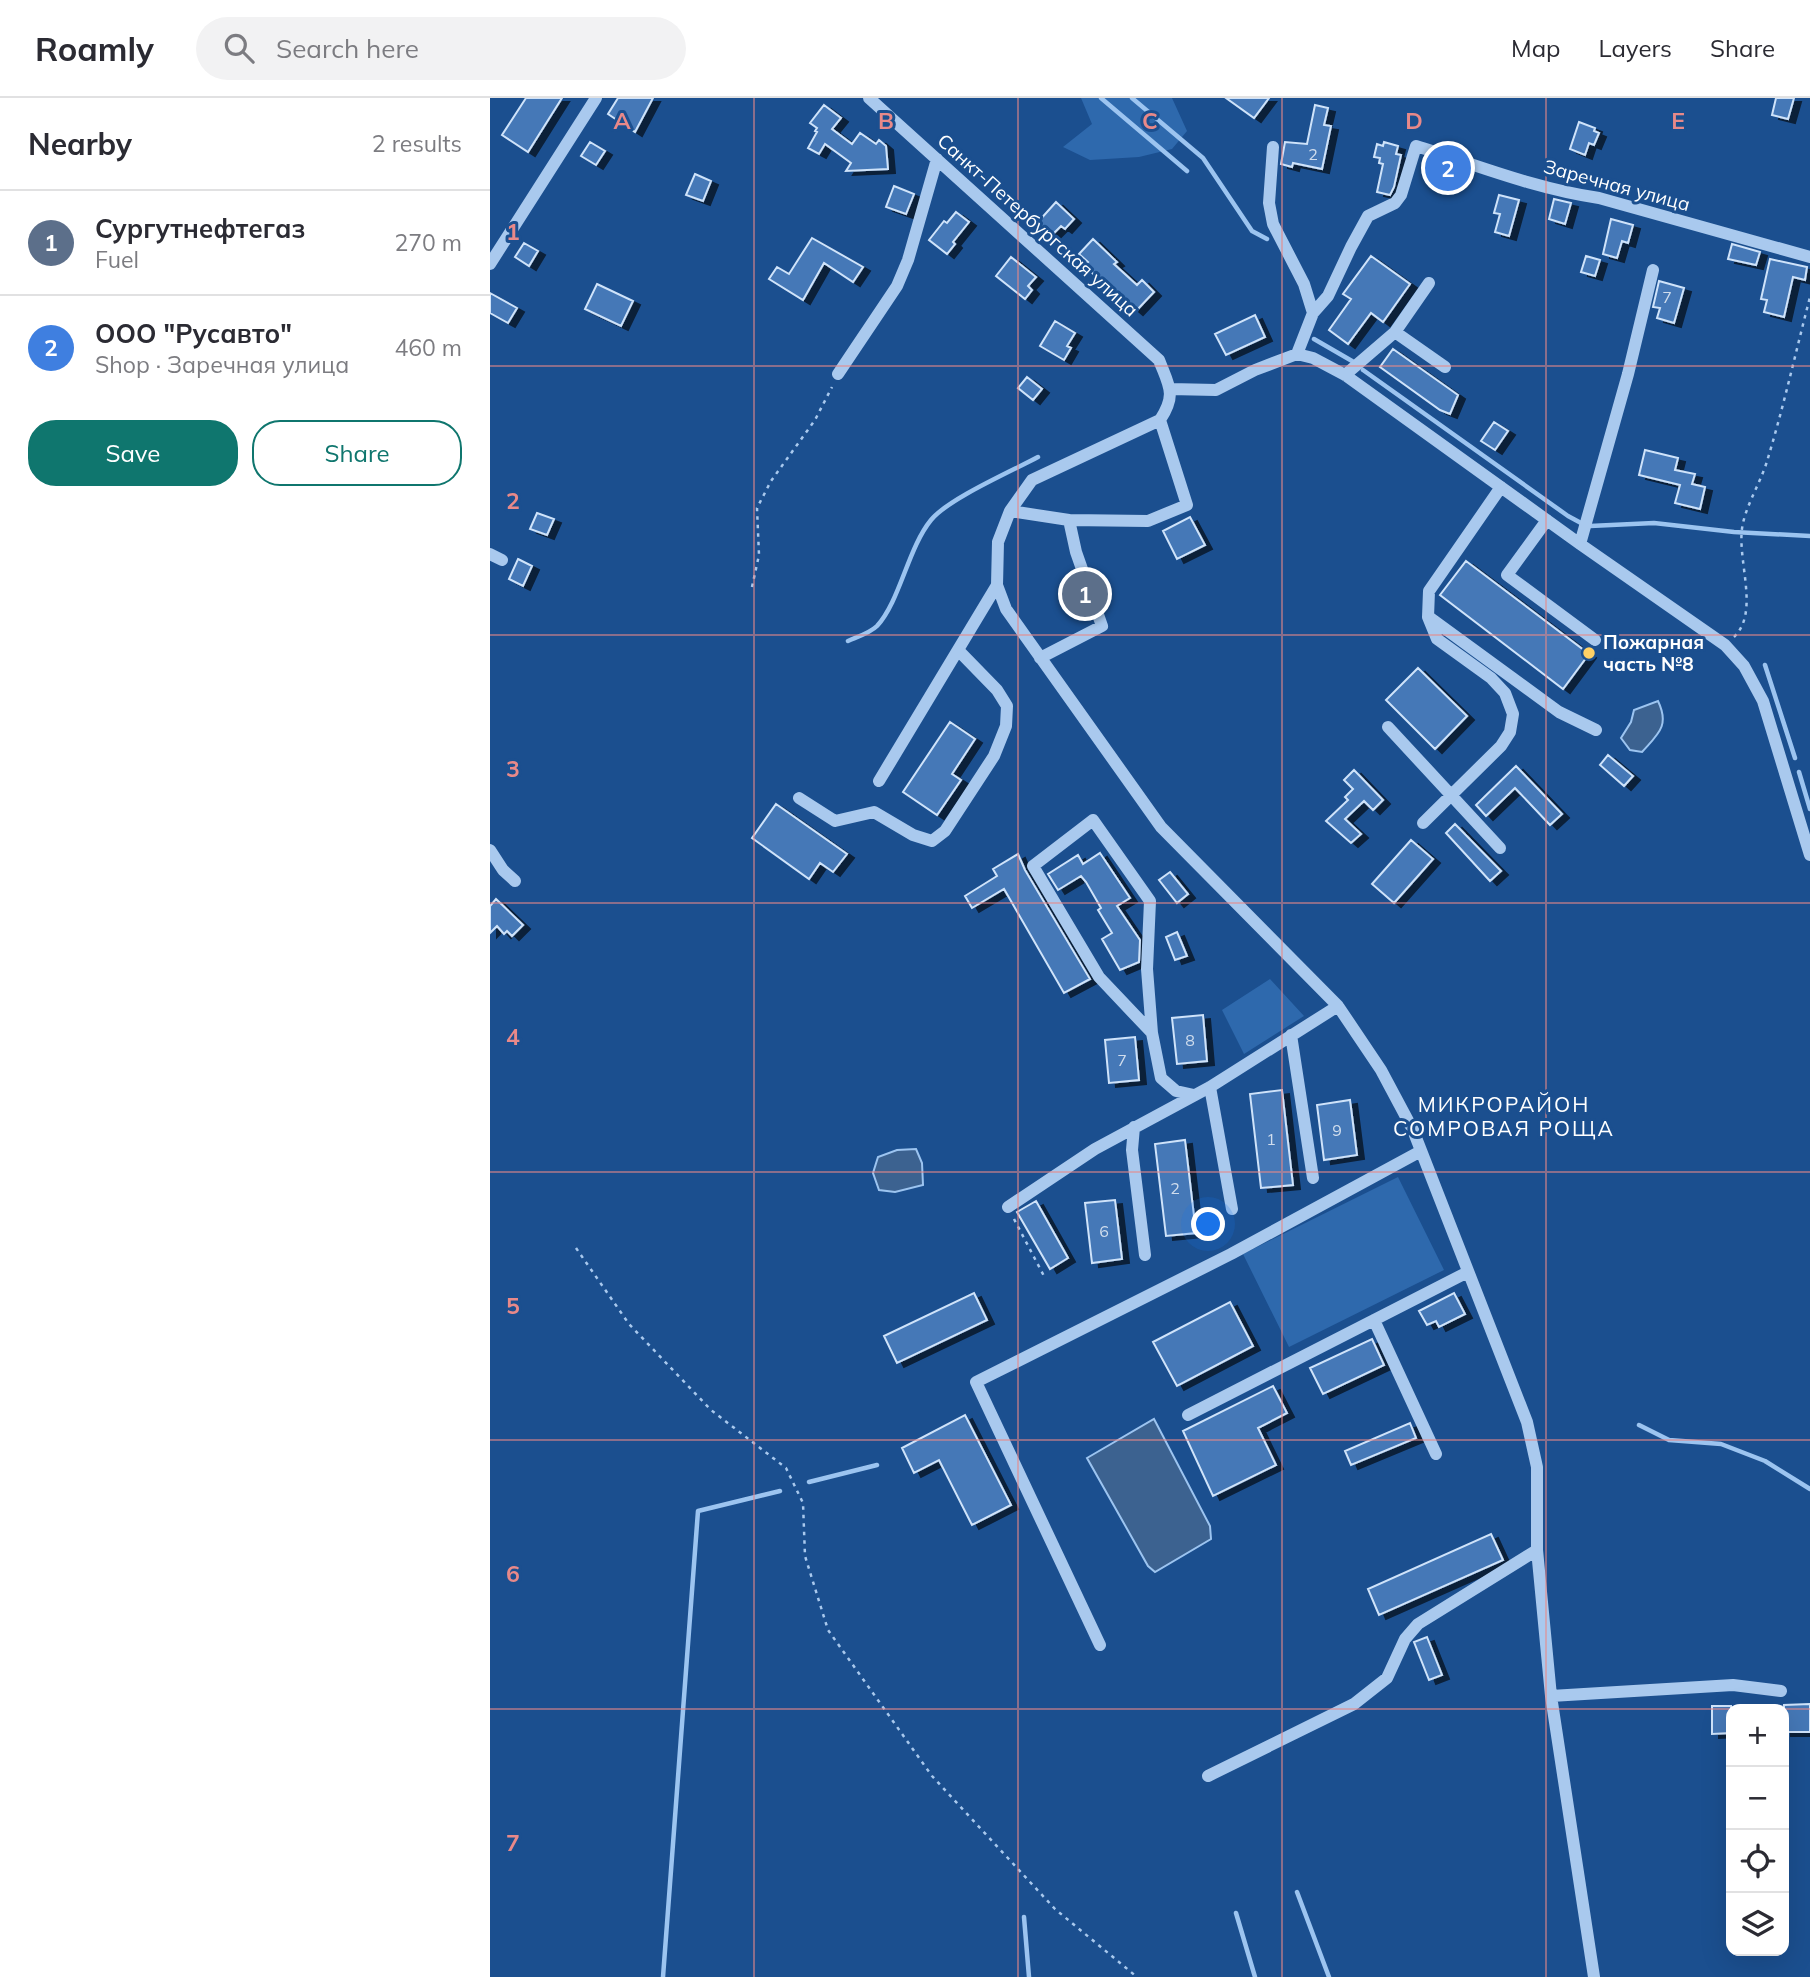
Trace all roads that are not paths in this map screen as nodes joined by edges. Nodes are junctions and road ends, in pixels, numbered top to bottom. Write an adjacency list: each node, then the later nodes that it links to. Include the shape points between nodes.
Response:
1 (596, 98): 6 (street)
2 (869, 98): 4 (street, Санкт-Петербургская улица)
3 (1273, 147): 9 (street, via 1269,203 1273,224 1304,284)
4 (937, 159): 13 (street, via 897,286); 15 (street, Санкт-Петербургская улица, via 1158,360)
5 (1810, 257): 9 (street, Заречная улица, via 1559,191 1416,146 1401,195 1395,203 1368,216 1328,296)
6 (490, 264)
7 (1653, 270): 21 (street)
8 (1429, 283): 10 (street)
9 (1313, 313): 11 (street)
10 (1395, 332): 12 (street); 14 (street)
11 (1297, 354): 14 (street); 15 (street, via 1216,390)
12 (1445, 367)
13 (838, 374)
14 (1345, 374): 17 (street)
15 (1170, 389): 16 (street, via 1170,406)
16 (1160, 420): 18 (street, via 1032,480); 19 (street, via 1187,505 1148,522)
17 (1501, 487): 20 (street); 23 (street, via 1429,591)
18 (1010, 511): 19 (street); 22 (street, via 998,542)
19 (1069, 520): 26 (street, via 1102,626)
20 (1547, 520): 21 (street); 24 (street, via 1507,575)
21 (1580, 544): 35 (street, via 1725,645 1744,666 1763,701)
22 (997, 585): 25 (street); 26 (street, via 1006,609)
23 (1428, 617): 28 (street, via 1559,712); 30 (street, via 1437,639 1505,693 1513,714 1510,732 1501,746)
24 (1595, 640)
25 (958, 650): 29 (street); 31 (street, via 997,690 1007,706 1006,726 994,756 945,831 932,841 874,812 835,821)
26 (1040, 658): 37 (street, via 1161,827)
27 (1388, 727): 30 (street)
28 (1596, 730)
29 (878, 781)
30 (1451, 795): 32 (street); 33 (street)
31 (799, 798)
32 (1423, 823)
33 (1500, 848)
34 (490, 850): 36 (street)
35 (1810, 852)
36 (515, 881)
37 (1338, 1006): 39 (street); 43 (street, via 1381,1070)
38 (1152, 1033): 38 (street, via 1147,969 1150,901 1093,820 1033,866 1099,978); 41 (street, via 1161,1078 1176,1091)
39 (1291, 1035): 40 (street); 44 (street)
40 (1210, 1087): 41 (street); 46 (street)
41 (1194, 1095): 42 (street)
42 (1134, 1127): 45 (street); 47 (street, via 1132,1150)
43 (1422, 1151): 48 (street); 53 (street, via 1231,1254 976,1382)
44 (1313, 1178)
45 (1008, 1207)
46 (1233, 1209)
47 (1145, 1255)
48 (1468, 1272): 49 (street); 52 (street, via 1527,1422 1537,1468)
49 (1374, 1320): 50 (street); 51 (street)
50 (1188, 1415)
51 (1436, 1454)
52 (1538, 1550): 55 (street); 56 (street, via 1418,1624 1405,1639 1387,1678 1354,1704)
53 (1100, 1645)
54 (1781, 1690): 55 (street, via 1733,1685)
55 (1551, 1696): 57 (street)
56 (1208, 1776)
57 (1594, 1977)

